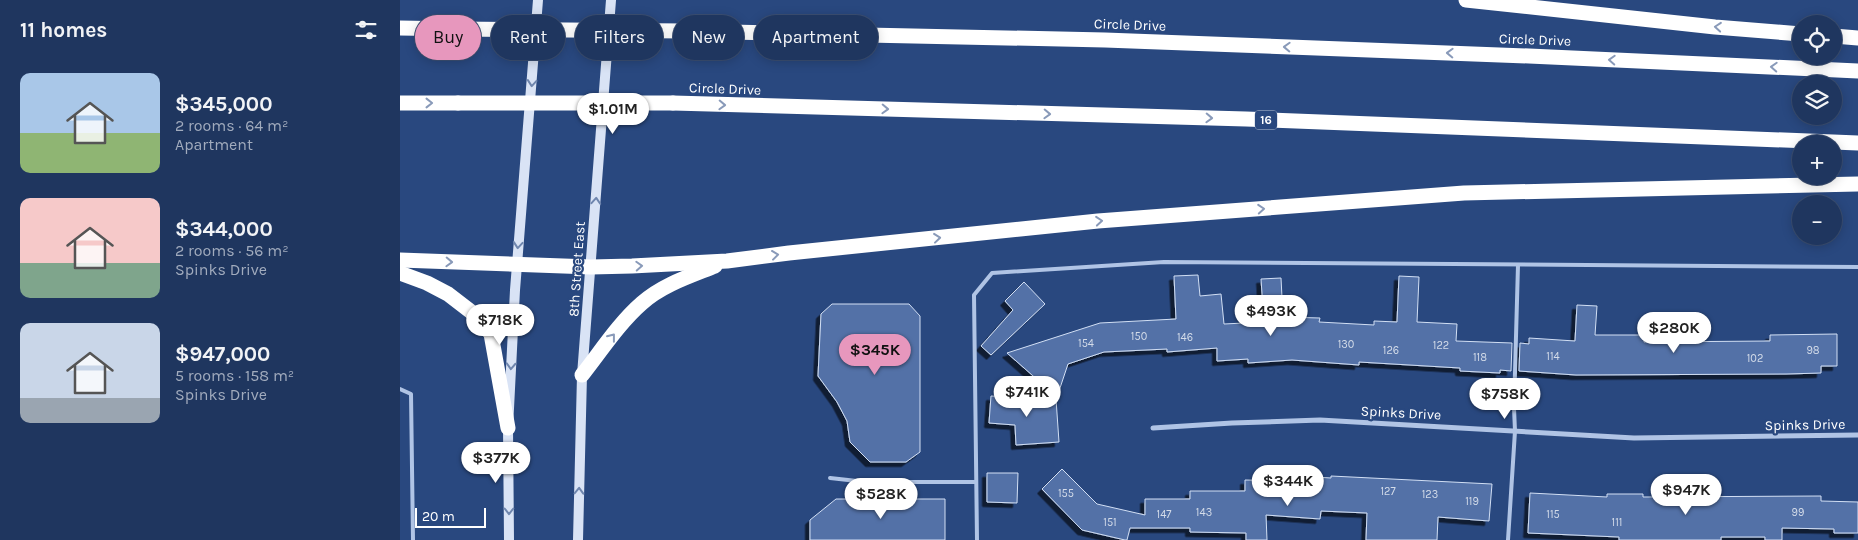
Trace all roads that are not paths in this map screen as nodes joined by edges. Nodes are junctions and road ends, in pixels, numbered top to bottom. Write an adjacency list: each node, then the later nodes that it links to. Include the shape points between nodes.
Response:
1 (538, 0): 14 (main road, one-way to 14)
2 (611, 0): 16 (main road, 8th Street East, one-way to 2)
3 (1466, 0): 5 (highway, one-way to 3)
4 (400, 28): 8 (highway, Circle Drive, one-way to 4, bridge, via 1105,40)
5 (1792, 33)
6 (1842, 37): 7 (highway)
7 (1858, 38)
8 (1858, 71)
9 (400, 103): 10 (highway, Circle Drive / 16, one-way to 10, bridge, via 673,104 1246,119)
10 (1858, 144)
11 (1858, 184): 13 (highway, one-way to 11, via 1098,221 1464,193)
12 (400, 260): 14 (highway, one-way to 14)
13 (727, 261): 16 (highway, one-way to 13); 19 (highway, one-way to 13, via 643,302 669,284)
14 (517, 265): 16 (highway); 21 (main road, one-way to 21)
15 (1518, 265): 17 (lane); 23 (lane); 26 (lane, via 1164,262 992,273 974,295)
16 (590, 267): 19 (main road, 8th Street East)
17 (1858, 267)
18 (400, 273): 21 (highway, via 448,294 474,314 491,334)
19 (582, 375): 29 (main road, 8th Street East, one-way to 19)
20 (400, 389): 27 (lane, via 411,394)
21 (508, 428): 28 (main road, one-way to 28)
22 (1153, 428): 23 (street, Spinks Drive, via 1320,420)
23 (1515, 431): 24 (street, Spinks Drive, via 1634,438); 31 (lane)
24 (1858, 435)
25 (830, 478): 26 (lane, via 866,482)
26 (976, 482): 30 (lane)
27 (413, 540)
28 (509, 540)
29 (578, 540)
30 (977, 540)
31 (1508, 540)

